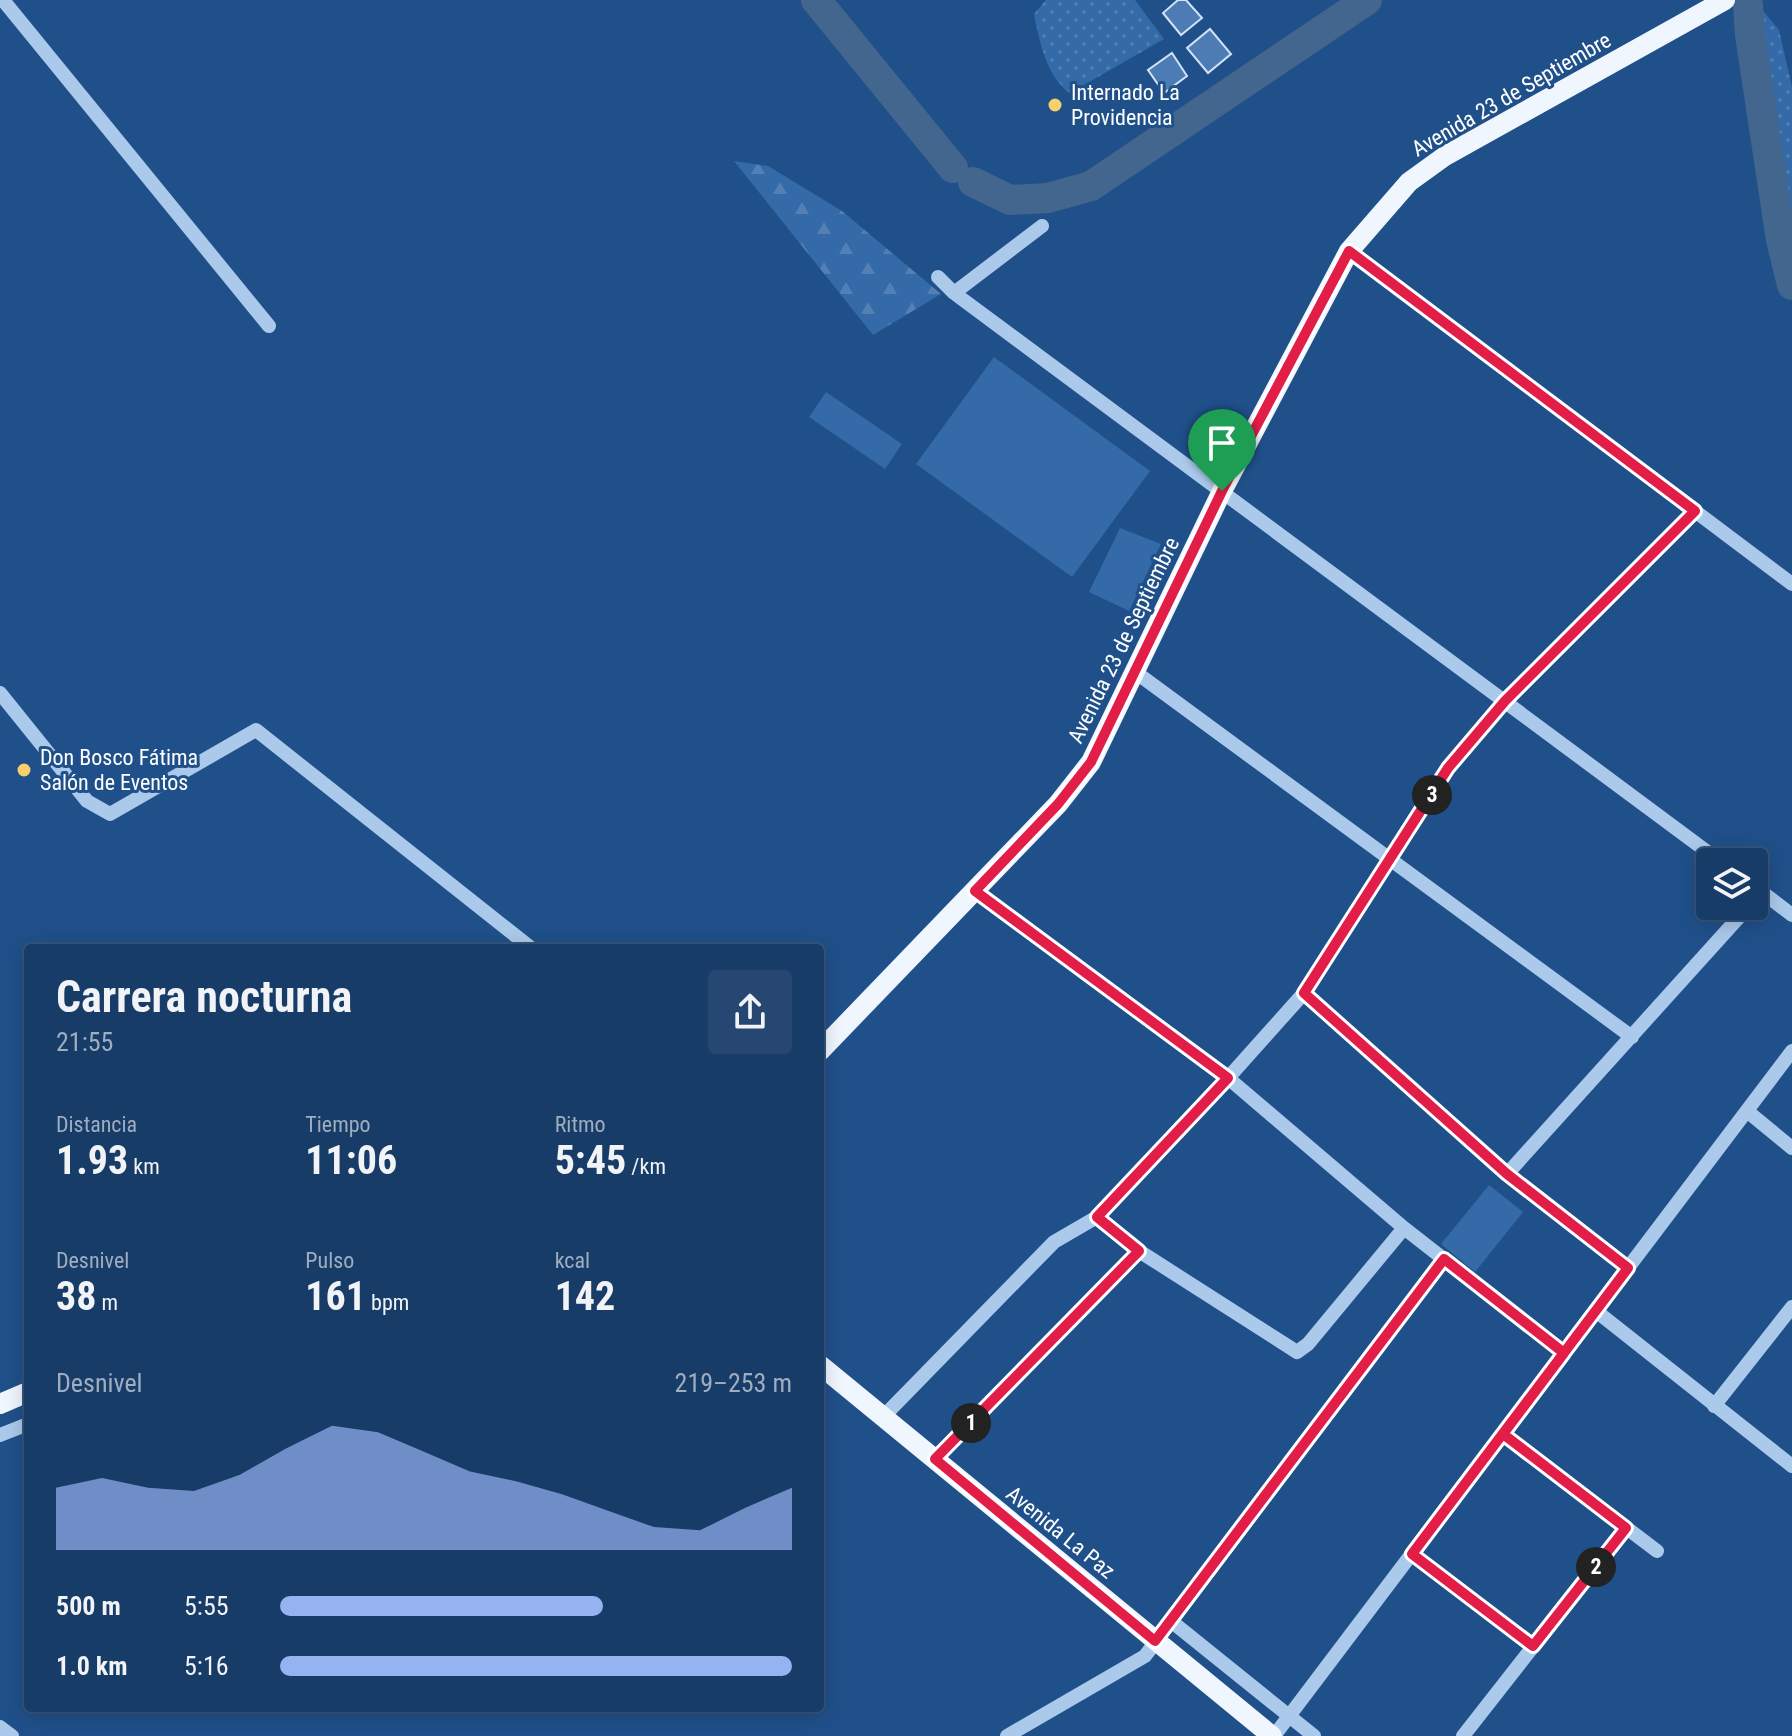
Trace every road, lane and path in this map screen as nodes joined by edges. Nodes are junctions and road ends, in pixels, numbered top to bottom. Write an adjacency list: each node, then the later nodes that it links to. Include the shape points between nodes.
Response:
1 (3, 0): 7 (street)
2 (1725, 0): 4 (main road, Avenida 23 de Septiembre, via 1445,156 1409,182)
3 (1042, 226): 6 (street)
4 (1349, 251): 8 (main road, Avenida 23 de Septiembre); 9 (street)
5 (938, 277): 6 (street)
6 (954, 293): 8 (street)
7 (269, 326)
8 (1222, 491): 11 (main road, Avenida 23 de Septiembre); 13 (street)
9 (1695, 511): 10 (street); 13 (street)
10 (1792, 584)
11 (1134, 671): 15 (street); 16 (main road, Avenida 23 de Septiembre, via 1091,762)
12 (0, 693): 20 (street, via 87,801 110,814 256,730)
13 (1505, 701): 14 (street); 15 (street, via 1448,768)
14 (1702, 848)
15 (1391, 860): 21 (street); 22 (street)
16 (975, 891): 23 (main road, Avenida 23 de Septiembre); 25 (street)
17 (1768, 900): 18 (street)
18 (1792, 915)
19 (1736, 920): 22 (street)
20 (526, 944)
21 (1304, 993): 25 (street); 28 (street)
22 (1632, 1037): 28 (street)
23 (824, 1047)
24 (1792, 1051): 26 (street)
25 (1228, 1078): 29 (street); 30 (street)
26 (1747, 1111): 27 (street); 33 (street)
27 (1792, 1148)
28 (1507, 1174): 33 (street)
29 (1097, 1217): 31 (street); 41 (street, via 1054,1242)
30 (1404, 1228): 31 (street, via 1297,1352); 32 (street)
31 (1139, 1251): 45 (street)
32 (1444, 1259): 36 (street); 50 (street)
33 (1628, 1268): 35 (street)
34 (1792, 1307): 40 (street)
35 (1596, 1311): 36 (street); 40 (street)
36 (1564, 1353): 43 (street)
37 (824, 1368): 41 (main road, Avenida La Paz)
38 (24, 1394): 39 (main road)
39 (0, 1404)
40 (1714, 1406): 46 (street)
41 (883, 1417): 45 (main road, Avenida La Paz)
42 (24, 1426): 44 (street)
43 (1503, 1434): 47 (street); 49 (street)
44 (0, 1435)
45 (935, 1459): 51 (main road, Avenida La Paz)
46 (1792, 1466)
47 (1626, 1528): 48 (street); 52 (street)
48 (1657, 1551)
49 (1412, 1554): 52 (street); 53 (street)
50 (1171, 1621): 51 (street); 53 (street)
51 (1155, 1641): 56 (street, via 1145,1656); 57 (main road, Avenida La Paz)
52 (1533, 1646): 59 (street)
53 (1289, 1716): 57 (street); 58 (street)
54 (0, 1727): 55 (street)
55 (12, 1736)
56 (1007, 1736)
57 (1273, 1736)
58 (1314, 1736)
59 (1463, 1736)

